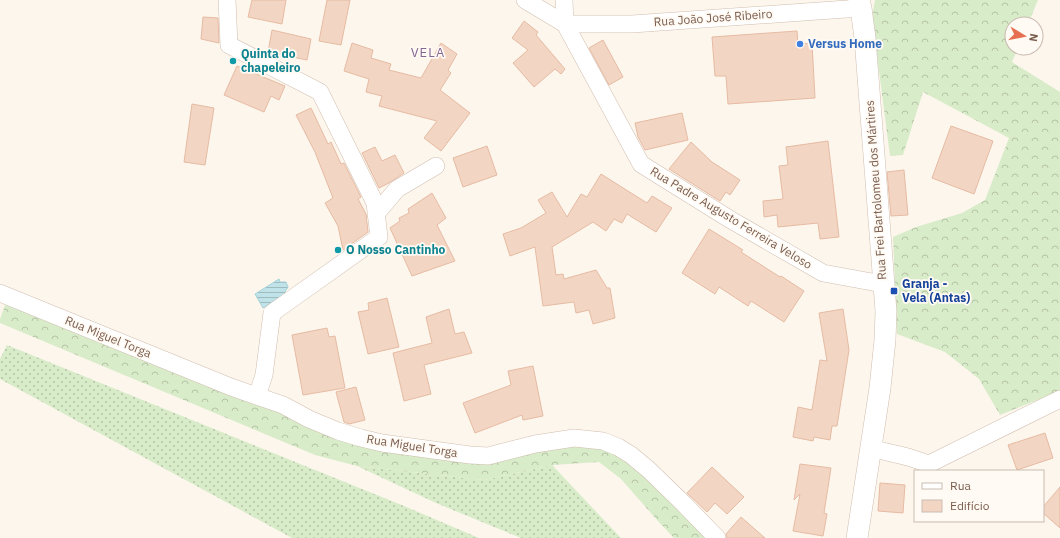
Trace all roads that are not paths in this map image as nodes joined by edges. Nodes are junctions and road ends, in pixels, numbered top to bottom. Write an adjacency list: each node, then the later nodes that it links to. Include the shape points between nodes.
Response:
1 (227, 0): 7 (street, via 229,45 320,92 374,203)
2 (525, 0): 5 (street)
3 (564, 0): 5 (street)
4 (861, 3): 5 (street, Rua João José Ribeiro, via 632,24); 8 (street, Rua Frei Bartolomeu dos Mártires)
5 (565, 24): 8 (street, Rua Padre Augusto Ferreira Veloso, via 641,164 730,220 823,273)
6 (436, 166): 7 (street, via 397,189)
7 (376, 214): 10 (street, via 379,237 272,313 264,375)
8 (884, 284): 12 (street, Rua Frei Bartolomeu dos Mártires, via 885,340)
9 (0, 293): 10 (street, Rua Miguel Torga)
10 (257, 396): 13 (street, Rua Miguel Torga, via 283,405 338,431 361,438 470,455 488,456 574,438 603,441 631,455 649,470)
11 (1060, 399): 12 (street, via 930,464)
12 (870, 448): 14 (street, Rua Frei Bartolomeu dos Mártires)
13 (717, 538)
14 (857, 538)

